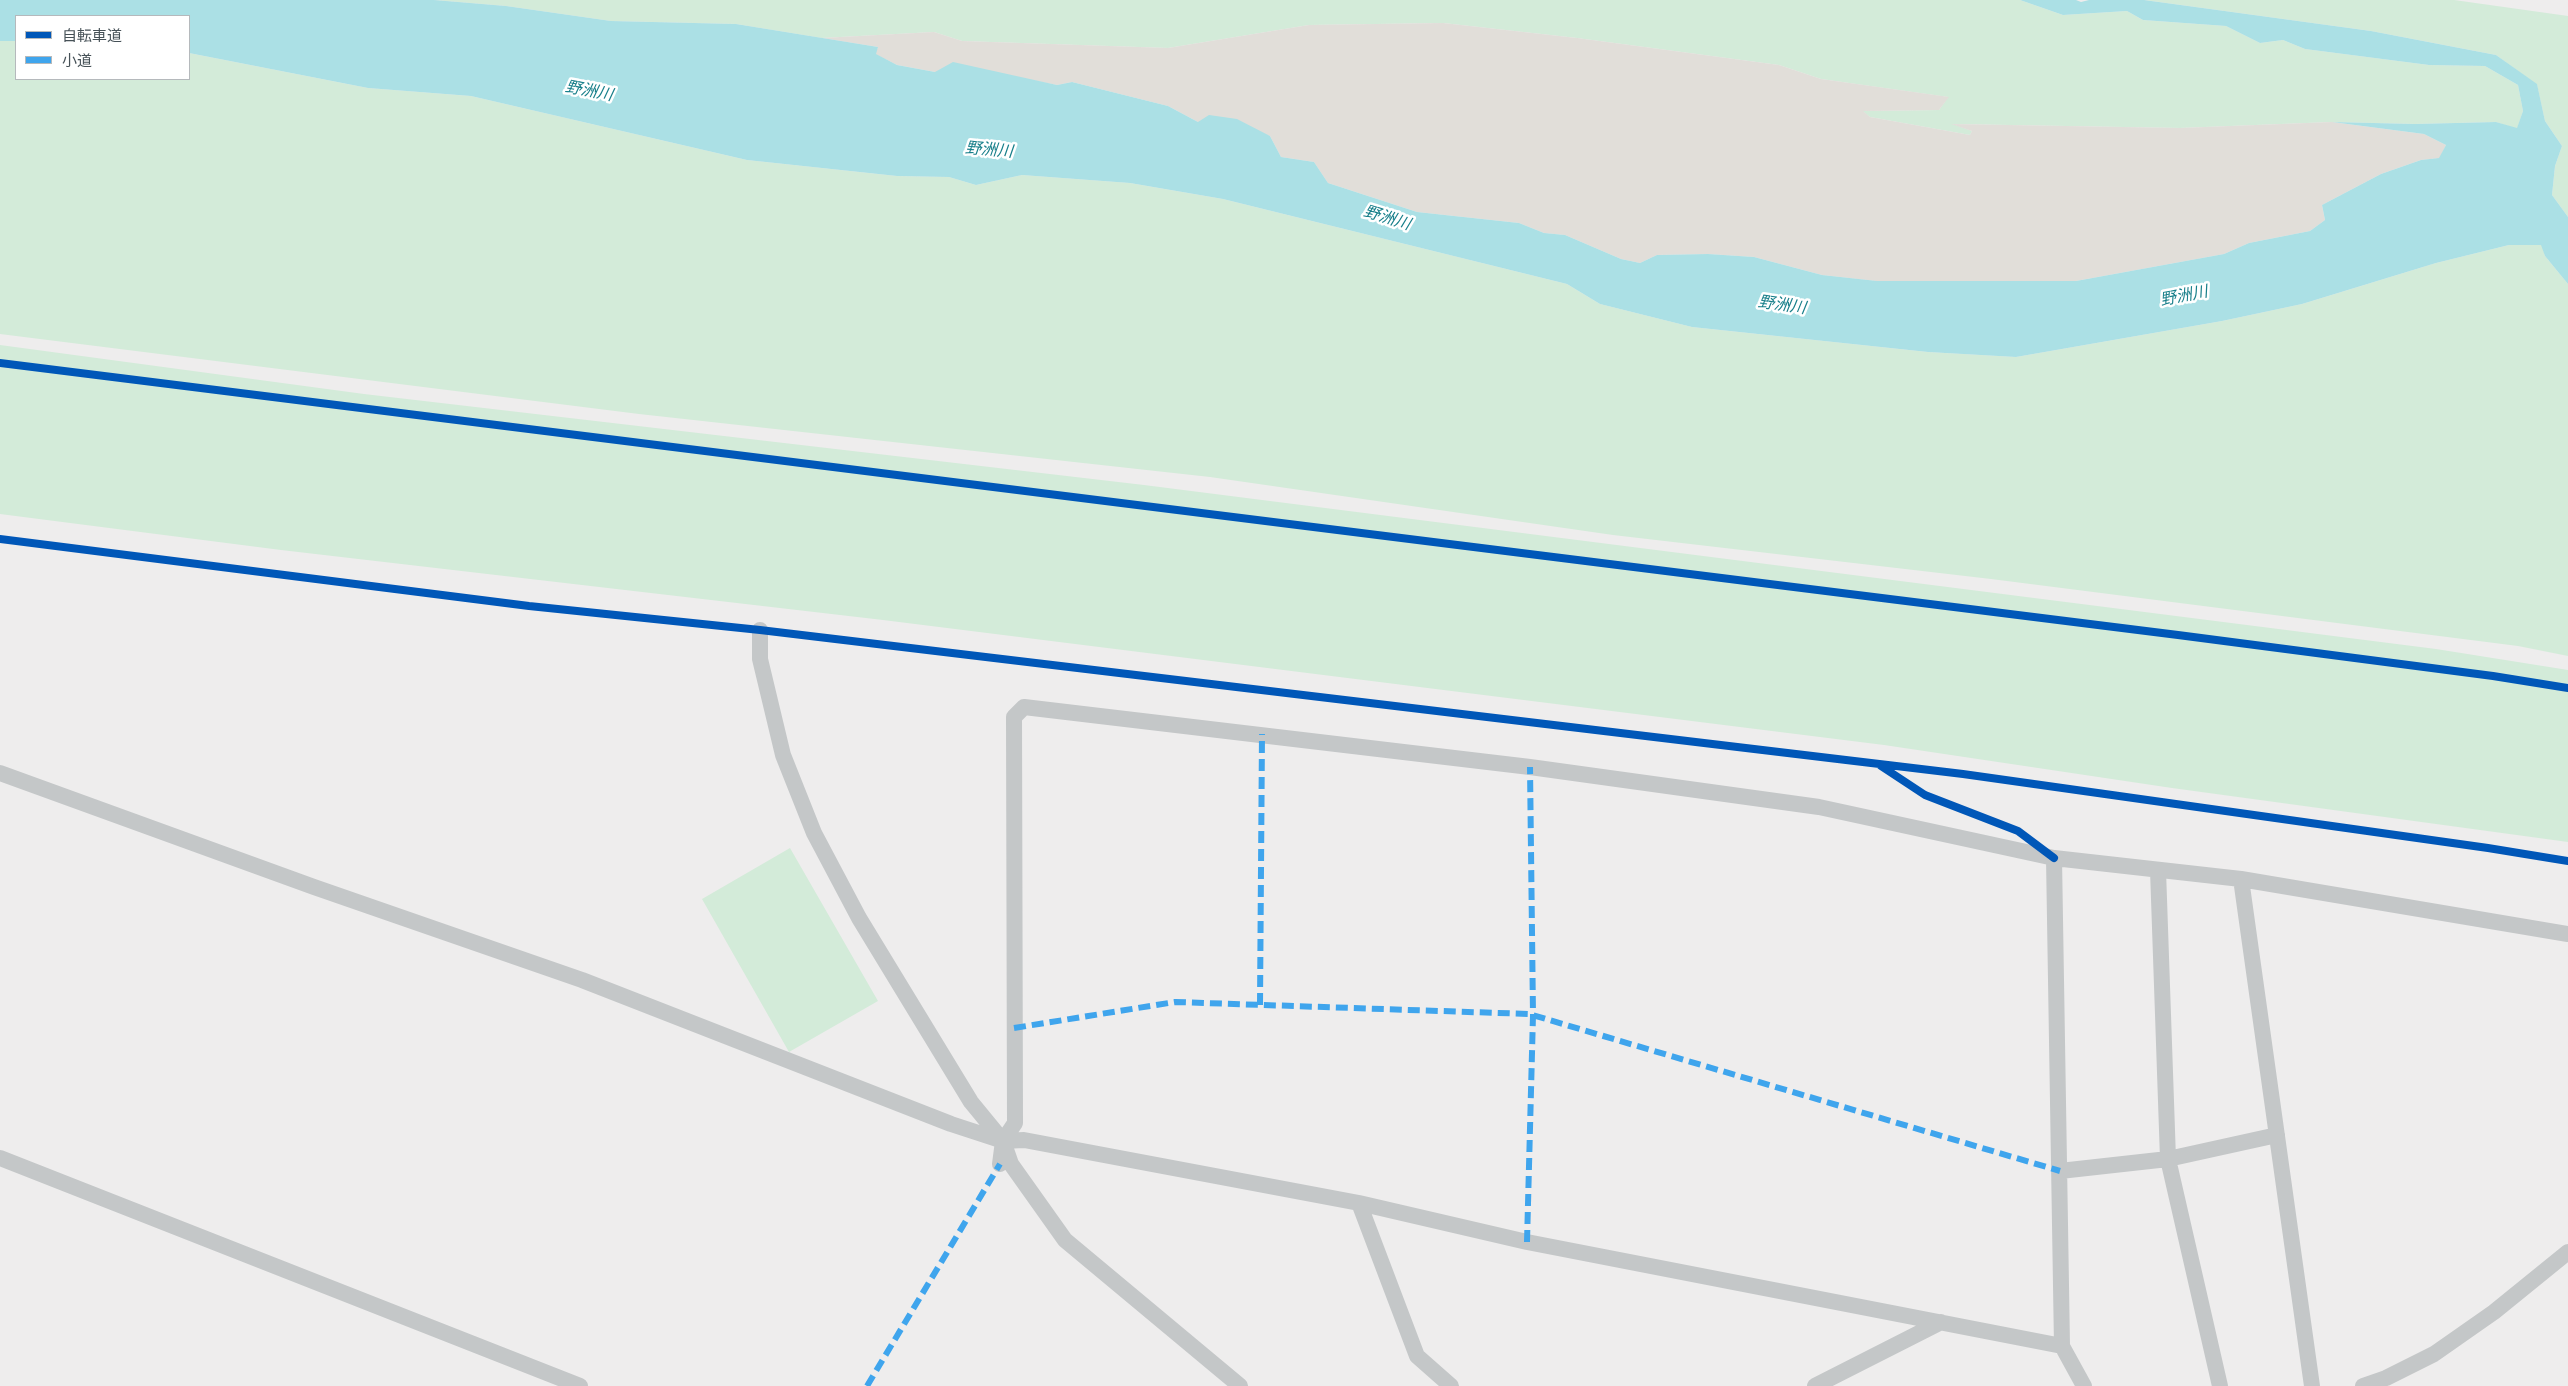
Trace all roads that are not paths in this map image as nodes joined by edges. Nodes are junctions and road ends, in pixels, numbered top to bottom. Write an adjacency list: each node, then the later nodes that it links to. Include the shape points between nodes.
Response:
1 (760, 630): 8 (street, via 760,659 783,755 814,834 859,918 971,1102)
2 (0, 773): 8 (street, via 582,980)
3 (2054, 858): 4 (street); 8 (street, via 1819,807 1530,767 1024,707 1014,718 1015,1123); 12 (street)
4 (2158, 870): 5 (street); 10 (street)
5 (2241, 879): 6 (street); 7 (street)
6 (2568, 934)
7 (2277, 1135): 10 (street); 23 (street)
8 (1002, 1141): 11 (street); 13 (street, via 1024,1140); 18 (street, via 1011,1164 1065,1240)
9 (0, 1158): 17 (street)
10 (2168, 1158): 12 (street); 22 (street)
11 (1000, 1164)
12 (2060, 1171): 16 (street)
13 (1358, 1203): 15 (street, via 1527,1242); 19 (street, via 1417,1356)
14 (2568, 1252): 24 (street, via 2494,1312 2434,1354)
15 (1941, 1322): 16 (street); 20 (street)
16 (2062, 1346): 21 (street)
17 (580, 1386)
18 (1240, 1386)
19 (1451, 1386)
20 (1814, 1386)
21 (2084, 1386)
22 (2220, 1386)
23 (2312, 1386)
24 (2364, 1386)

